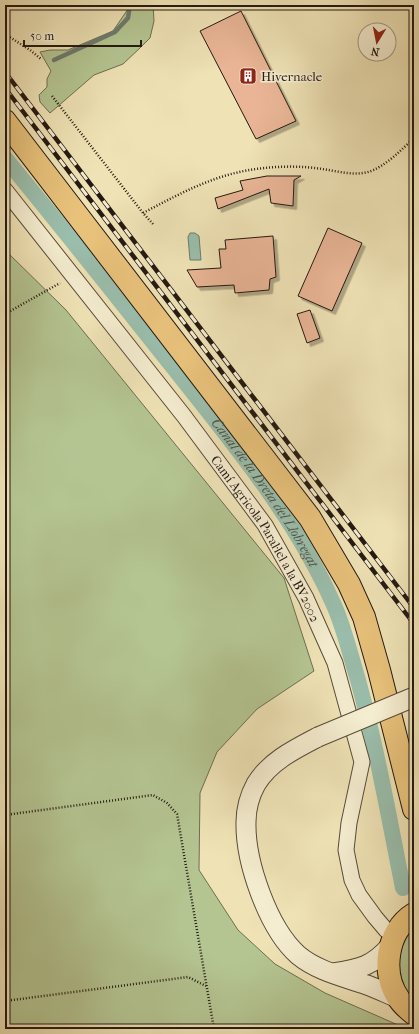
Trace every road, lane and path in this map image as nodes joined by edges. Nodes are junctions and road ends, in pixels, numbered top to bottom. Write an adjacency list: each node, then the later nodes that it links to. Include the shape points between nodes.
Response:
1 (5, 34): 2 (path)
2 (41, 59)
3 (52, 96): 7 (path)
4 (5, 121): 12 (main road, via 310,518 326,544 364,617)
5 (414, 138): 7 (path, via 378,168 367,172 340,172 302,167 245,171 201,183)
6 (5, 190): 9 (street, Camí Agricola Paral·lel a la BV2002)
7 (143, 213): 8 (path)
8 (153, 224)
9 (72, 275): 10 (path); 15 (street, Camí Agricola Paral·lel a la BV2002, via 184,416 265,525 306,598 335,663 362,762 346,850 352,880 359,895)
10 (5, 314)
11 (414, 697): 16 (street, bridge, via 318,737 283,756 263,774 248,806 246,838 266,907 280,932 299,955)
12 (414, 810)
13 (5, 815): 17 (path, via 153,795 167,802 177,814)
14 (413, 913): 15 (main road)
15 (393, 940): 16 (street, via 380,958 365,967); 18 (main road, via 388,971)
16 (333, 973): 18 (street)
17 (206, 986): 19 (path, via 188,977); 21 (path)
18 (398, 998): 20 (main road)
19 (5, 1002)
20 (414, 1014)
21 (214, 1029)

